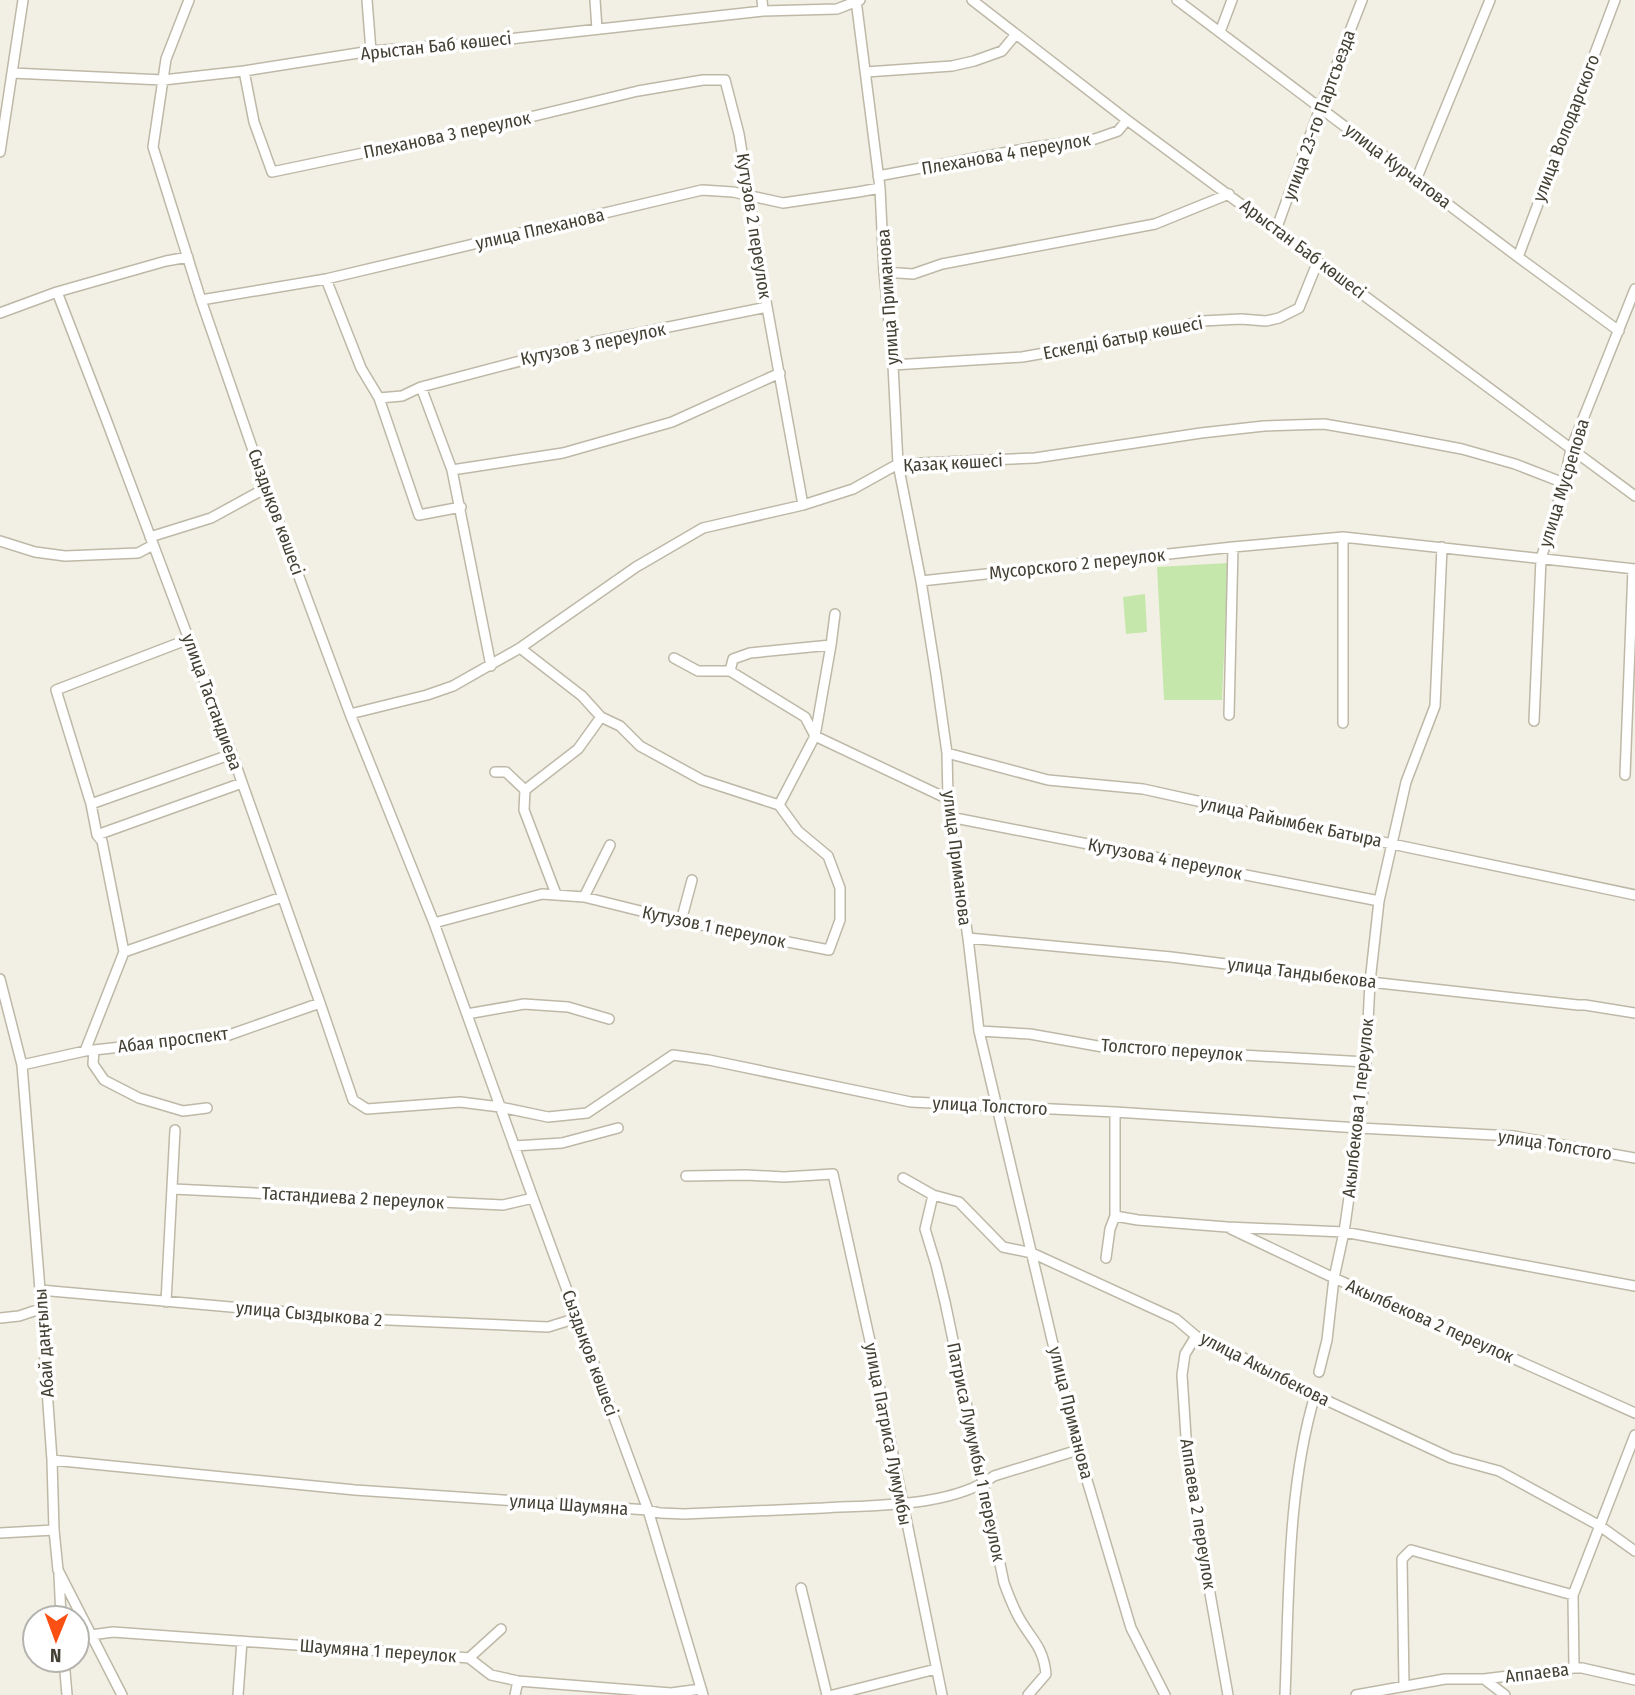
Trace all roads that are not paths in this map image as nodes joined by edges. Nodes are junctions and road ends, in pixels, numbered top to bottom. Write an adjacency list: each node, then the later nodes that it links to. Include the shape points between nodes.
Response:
1 (23, 0): 20 (street)
2 (189, 0): 21 (street, Сыздықов көшесі, via 166,59)
3 (367, 0): 17 (street)
4 (595, 0): 14 (street)
5 (762, 0): 13 (street)
6 (972, 0): 16 (street, Арыстан Баб көшесі)
7 (1177, 0): 15 (street, улица Курчатова)
8 (1232, 0): 15 (street)
9 (1362, 0): 23 (street, улица 23-го Партсъезда)
10 (1490, 0): 27 (street)
11 (1615, 0): 33 (street, улица Володарского)
12 (857, 1): 13 (street, Арыстан Баб көшесі, via 837,9); 19 (street, улица Приманова)
13 (763, 11): 14 (street, Арыстан Баб көшесі)
14 (597, 29): 17 (street, Арыстан Баб көшесі)
15 (1220, 32): 23 (street, улица Курчатова)
16 (1016, 34): 19 (street, via 1002,51 974,61); 24 (street, Арыстан Баб көшесі)
17 (371, 51): 18 (street, Арыстан Баб көшесі)
18 (244, 71): 21 (street, Арыстан Баб көшесі); 22 (street, Плеханова 3 переулок, via 254,122 272,172 638,91)
19 (866, 72): 26 (street, улица Приманова)
20 (12, 73): 21 (street, Арыстан Баб көшесі); 25 (street)
21 (163, 80): 32 (street, Сыздықов көшесі, via 153,147)
22 (725, 80): 30 (street, Кутузов 2 переулок)
23 (1320, 108): 27 (street, улица Курчатова); 31 (street, улица 23-го Партсъезда)
24 (1127, 120): 26 (street, Плеханова 4 переулок, via 1118,131 1095,139); 29 (street, Арыстан Баб көшесі)
25 (0, 152)
26 (878, 176): 28 (street, улица Приманова)
27 (1416, 180): 33 (street, улица Курчатова)
28 (880, 188): 30 (street, улица Плеханова, via 783,203); 35 (street, улица Приманова)
29 (1229, 194): 31 (street, Арыстан Баб көшесі); 35 (street, via 1154,224 942,264 913,274)
30 (748, 196): 36 (street, улица Плеханова, via 702,190); 40 (street, Кутузов 2 переулок)
31 (1276, 230): 34 (street, Арыстан Баб көшесі)
32 (188, 257): 38 (street); 39 (street, Сыздықов көшесі)
33 (1518, 257): 42 (street, улица Курчатова)
34 (1318, 261): 43 (street, Ескелді батыр көшесі, via 1299,308 1279,318 1202,321 1022,358); 47 (street, Арыстан Баб көшесі)
35 (884, 272): 43 (street, улица Приманова)
36 (326, 279): 39 (street, улица Плеханова); 46 (street, via 361,368)
37 (1635, 289): 42 (street, улица Мусрепова)
38 (57, 292): 41 (street); 57 (street, улица Тастандиева)
39 (201, 300): 51 (street, Сыздықов көшесі)
40 (767, 307): 44 (street, Кутузов 2 переулок); 45 (street, Кутузов 3 переулок, via 585,344)
41 (0, 313)
42 (1619, 331): 47 (street, улица Мусрепова)
43 (893, 365): 48 (street, улица Приманова)
44 (780, 373): 49 (street, via 672,422 563,453); 53 (street, Кутузов 2 переулок)
45 (421, 387): 46 (street, Кутузов 3 переулок, via 402,396); 49 (street)
46 (379, 398): 54 (street, via 419,515)
47 (1571, 449): 50 (street, улица Мусрепова); 52 (street, Арыстан Баб көшесі)
48 (898, 464): 50 (street, Қазақ көшесі, via 1035,458 1201,433 1324,425 1462,449); 53 (street, Қазақ көшесі, via 853,489); 62 (street, улица Приманова)
49 (452, 470): 54 (street)
50 (1564, 483): 60 (street, улица Мусрепова)
51 (266, 488): 57 (street, via 211,518); 70 (street, Сыздықов көшесі)
52 (1635, 496)
53 (803, 505): 66 (street, Қазақ көшесі, via 703,528 636,567)
54 (461, 508): 68 (street)
55 (1343, 537): 58 (street, Мусорского 2 переулок); 59 (street, Мусорского 2 переулок); 74 (street)
56 (0, 541): 57 (street, via 65,556 138,553)
57 (152, 541): 64 (street, улица Тастандиева)
58 (1233, 547): 62 (street, Мусорского 2 переулок); 71 (street)
59 (1442, 547): 60 (street, Мусорского 2 переулок); 87 (street, via 1435,706 1406,782)
60 (1541, 559): 61 (street, Мусорского 2 переулок); 73 (street)
61 (1634, 569): 79 (street, Мусорского 2 переулок)
62 (921, 581): 76 (street, улица Приманова)
63 (835, 614): 65 (street)
64 (189, 639): 77 (street, улица Тастандиева); 83 (street, via 55,690)
65 (831, 645): 69 (street, via 750,653 733,659); 75 (street)
66 (520, 648): 68 (street, Қазақ көшесі); 72 (street, via 582,696)
67 (674, 658): 69 (street, via 698,671)
68 (491, 666): 70 (street, Қазақ көшесі, via 427,695)
69 (730, 671): 75 (street, via 805,717)
70 (350, 714): 96 (street, Сыздықов көшесі)
71 (1229, 715)
72 (601, 717): 81 (street, via 578,749); 84 (street, via 620,726 640,746 702,780)
73 (1534, 721)
74 (1343, 723)
75 (816, 736): 82 (street); 84 (street)
76 (947, 753): 82 (street, улица Приманова); 87 (street, улица Райымбек Батыра, via 1048,780 1143,789)
77 (232, 754): 80 (street, улица Тастандиева); 83 (street)
78 (495, 772): 81 (street, via 506,772)
79 (1625, 775)
80 (242, 783): 86 (street); 92 (street, улица Тастандиева)
81 (525, 790): 90 (street, via 524,810)
82 (948, 799): 85 (street, улица Приманова)
83 (91, 804): 86 (street)
84 (779, 805): 95 (street, Кутузов 1 переулок, via 797,831 828,856 839,888 840,920 829,950)
85 (950, 817): 94 (street, Кутузова 4 переулок); 97 (street, улица Приманова)
86 (97, 835): 98 (street, via 102,841)
87 (1392, 844): 91 (street, улица Райымбек Батыра); 94 (street, Акылбекова 1 переулок)
88 (610, 845): 93 (street)
89 (692, 880): 95 (street)
90 (556, 894): 93 (street, Кутузов 1 переулок); 96 (street, Кутузов 1 переулок)
91 (1635, 895)
92 (282, 897): 98 (street); 101 (street, улица Тастандиева)
93 (584, 897): 95 (street, Кутузов 1 переулок)
94 (1379, 901): 100 (street, Акылбекова 1 переулок)
95 (681, 921)
96 (434, 923): 103 (street, Сыздықов көшесі)
97 (968, 938): 100 (street, улица Тандыбекова); 105 (street, улица Приманова)
98 (124, 952): 106 (street)
99 (0, 979): 108 (street, Абай даңғылы)
100 (1370, 982): 102 (street, улица Тандыбекова); 107 (street, Акылбекова 1 переулок)
101 (320, 1003): 106 (street, Абая проспект, via 229,1035); 112 (street, улица Тастандиева, via 353,1101)
102 (1635, 1013)
103 (467, 1014): 104 (street, via 524,1004 568,1007); 109 (street, Сыздықов көшесі)
104 (609, 1019)
105 (979, 1031): 107 (street, Толстого переулок, via 1030,1034 1102,1047); 110 (street, улица Приманова)
106 (90, 1050): 108 (street, Абая проспект); 111 (street, via 104,1080 139,1098 183,1111)
107 (1366, 1062): 115 (street, Акылбекова 1 переулок)
108 (22, 1065): 133 (street, Абай даңғылы)
109 (500, 1107): 110 (street, улица Толстого, via 548,1117 587,1113 673,1055 911,1102); 112 (street, улица Толстого, via 460,1102); 117 (street, Сыздықов көшесі)
110 (998, 1107): 113 (street, улица Толстого); 129 (street, улица Приманова)
111 (208, 1108)
112 (367, 1108)
113 (1115, 1112): 115 (street, улица Толстого); 124 (street)
114 (618, 1128): 117 (street, via 562,1143)
115 (1359, 1128): 118 (street, улица Толстого, via 1513,1136); 127 (street, Акылбекова 1 переулок)
116 (175, 1130): 121 (street)
117 (514, 1146): 123 (street, Сыздықов көшесі)
118 (1635, 1158)
119 (686, 1176): 146 (street, улица Патриса Лумумбы, via 833,1174)
120 (904, 1178): 122 (street, улица Акылбекова)
121 (173, 1189): 123 (street, Тастандиева 2 переулок, via 503,1205); 134 (street)
122 (933, 1195): 129 (street, улица Акылбекова, via 960,1202 1003,1247); 145 (street, Патриса Лумумбы 1 переулок, via 925,1229)
123 (533, 1198): 137 (street, Сыздықов көшесі)
124 (1115, 1216): 125 (street, Акылбекова 2 переулок); 130 (street)
125 (1227, 1227): 126 (street, Акылбекова 2 переулок); 128 (street, Акылбекова 2 переулок)
126 (1267, 1229): 127 (street, Акылбекова 2 переулок); 128 (street)
127 (1344, 1232): 131 (street, Акылбекова 1 переулок); 132 (street, Акылбекова 2 переулок)
128 (1267, 1246): 131 (street, Акылбекова 2 переулок)
129 (1032, 1253): 138 (street, улица Акылбекова, via 1176,1319); 143 (street, улица Приманова)
130 (1106, 1258)
131 (1334, 1278): 139 (street, Акылбекова 1 переулок); 141 (street, Акылбекова 2 переулок)
132 (1635, 1286)
133 (40, 1290): 134 (street, улица Сыздыкова 2); 135 (street, Абай даңғылы)
134 (166, 1302): 137 (street, улица Сыздыкова 2, via 548,1328)
135 (40, 1309): 136 (street); 144 (street, Абай даңғылы)
136 (0, 1318)
137 (577, 1318): 147 (street, Сыздықов көшесі)
138 (1196, 1336): 140 (street, улица Акылбекова); 178 (street, Аппаева 2 переулок, via 1185,1354 1182,1375 1186,1437)
139 (1319, 1372)
140 (1315, 1395): 148 (street, улица Акылбекова, via 1451,1458 1499,1471); 179 (street, via 1305,1428 1291,1544)
141 (1635, 1413)
142 (1635, 1434): 148 (street)
143 (1078, 1450): 145 (street, улица Шаумяна, via 994,1476); 177 (street, улица Приманова, via 1131,1628)
144 (52, 1460): 147 (street, улица Шаумяна, via 355,1490); 149 (street, Абай даңғылы)
145 (983, 1484): 146 (street, улица Шаумяна); 176 (street, Патриса Лумумбы 1 переулок, via 1004,1583 1045,1661 1046,1674)
146 (902, 1505): 147 (street, улица Шаумяна, via 684,1514); 162 (street, улица Патриса Лумумбы)
147 (648, 1510): 168 (street, Сыздықов көшесі)
148 (1600, 1526): 151 (street, улица Акылбекова); 154 (street)
149 (54, 1530): 150 (street); 152 (street, Абай даңғылы)
150 (0, 1533)
151 (1635, 1551)
152 (58, 1570): 155 (street); 156 (street, Абай даңғылы)
153 (801, 1588): 173 (street)
154 (1573, 1595): 161 (street); 167 (street, via 1411,1550 1402,1559)
155 (60, 1604)
156 (75, 1604)
157 (501, 1629): 160 (street)
158 (91, 1635): 159 (street, Шаумяна 1 переулок, via 113,1632); 170 (street, Абай даңғылы)
159 (242, 1641): 160 (street, Шаумяна 1 переулок); 171 (street)
160 (469, 1658): 166 (street, Шаумяна 1 переулок, via 491,1675)
161 (1574, 1668): 164 (street, Аппаева); 165 (street, Аппаева)
162 (936, 1669): 174 (street); 175 (street, улица Патриса Лумумбы)
163 (65, 1674): 169 (street)
164 (1484, 1679): 167 (street, Аппаева); 181 (street)
165 (1635, 1680)
166 (517, 1681): 168 (street, Шаумяна 1 переулок); 172 (street)
167 (1404, 1686): 180 (street, Аппаева)
168 (702, 1692)
169 (66, 1695)
170 (122, 1695)
171 (238, 1695)
172 (515, 1695)
173 (827, 1695)
174 (833, 1695)
175 (942, 1695)
176 (1028, 1695)
177 (1165, 1695)
178 (1228, 1695)
179 (1285, 1695)
180 (1356, 1695)
181 (1504, 1695)

